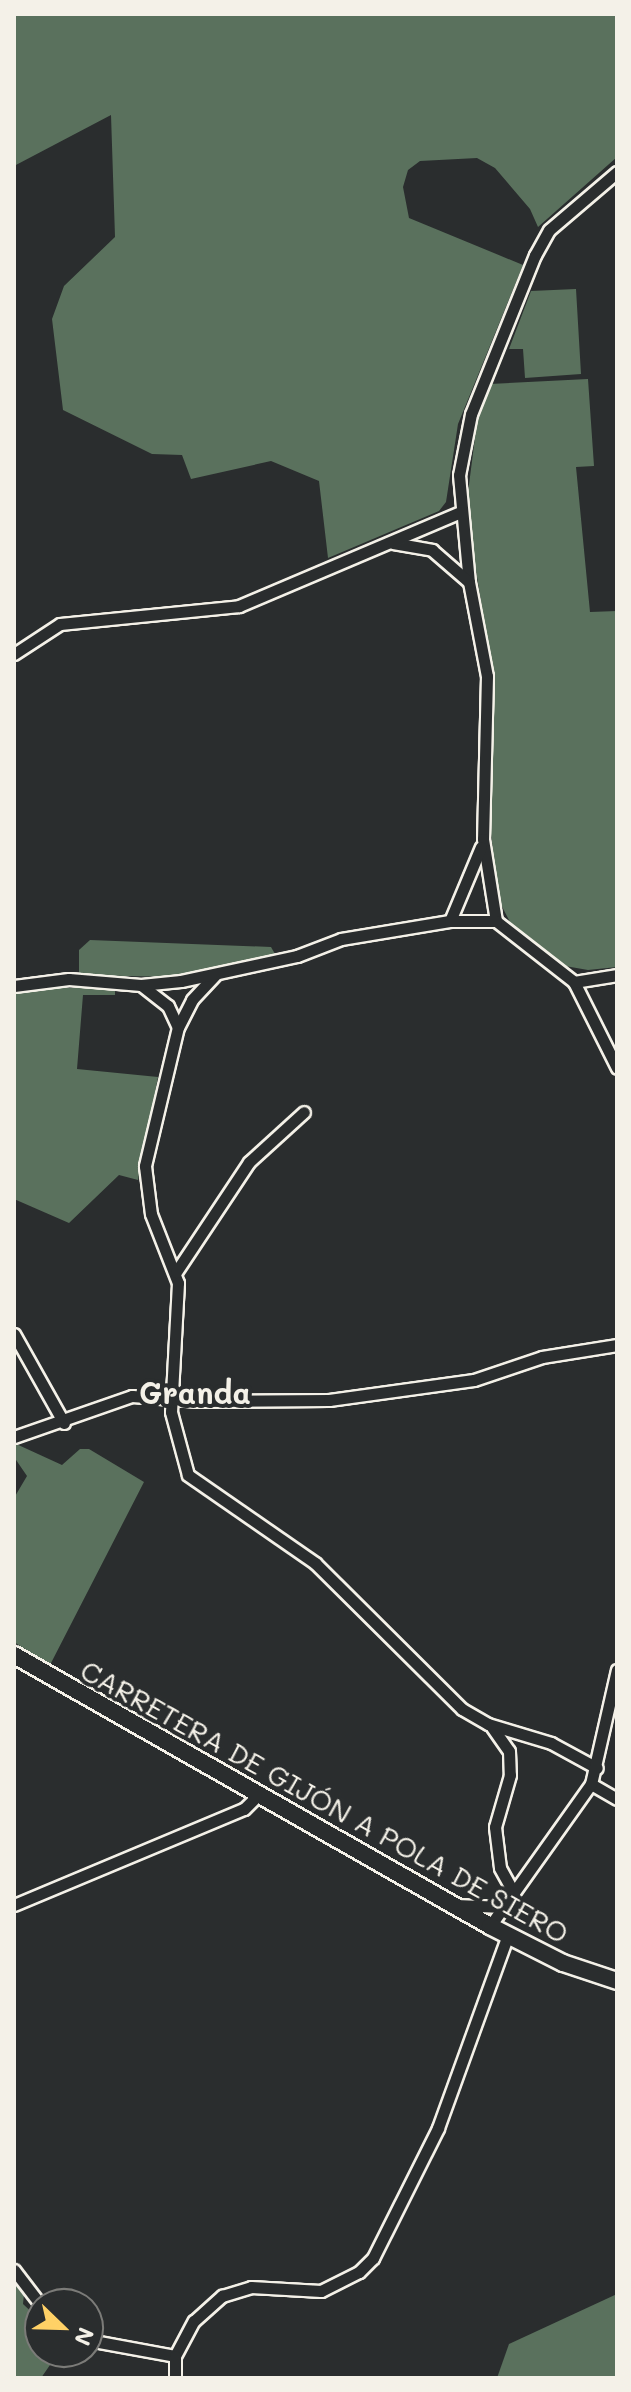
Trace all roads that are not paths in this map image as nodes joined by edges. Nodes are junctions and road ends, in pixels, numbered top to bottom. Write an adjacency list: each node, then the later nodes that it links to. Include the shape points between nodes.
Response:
1 (617, 172): 2 (street, via 549,230 535,255 471,414 459,475)
2 (460, 512): 3 (street); 4 (street)
3 (384, 543): 4 (street, via 432,550); 5 (street, via 239,606 60,624)
4 (469, 582): 6 (street, via 487,676)
5 (14, 654)
6 (483, 839): 7 (street); 8 (street)
7 (450, 921): 8 (street); 9 (street, via 341,939 297,956)
8 (496, 921): 11 (street)
9 (216, 974): 12 (street); 14 (street, via 192,1000)
10 (617, 975): 11 (street)
11 (574, 982): 15 (street)
12 (141, 985): 13 (street, via 69,979); 14 (street, via 168,1006)
13 (14, 986)
14 (178, 1027): 17 (street, via 145,1166 151,1214)
15 (617, 1068)
16 (304, 1112): 17 (street, via 240,1174)
17 (176, 1272): 20 (street, via 179,1315)
18 (14, 1334): 21 (street)
19 (617, 1345): 20 (street, via 542,1357 474,1380 329,1400)
20 (173, 1399): 21 (street, via 117,1398); 25 (street, via 174,1438 188,1475 315,1563 440,1692)
21 (64, 1423): 22 (street)
22 (14, 1437)
23 (14, 1655): 28 (street, CARRETERA DE GIJÓN A POLA DE SIERO)
24 (617, 1670): 26 (street)
25 (488, 1724): 26 (street, via 551,1743); 30 (street, via 509,1751 510,1775 495,1827 500,1868)
26 (597, 1768): 27 (street)
27 (591, 1784): 29 (street); 30 (street)
28 (257, 1796): 31 (street, CARRETERA DE GIJÓN A POLA DE SIERO); 32 (street, via 244,1809)
29 (617, 1799)
30 (514, 1893): 33 (street)
31 (452, 1904): 33 (street); 34 (street, CARRETERA DE GIJÓN A POLA DE SIERO)
32 (14, 1905)
33 (503, 1907): 34 (street)
34 (490, 1926): 35 (street, CARRETERA DE GIJÓN A POLA DE SIERO)
35 (508, 1935): 36 (street, CARRETERA DE GIJÓN A POLA DE SIERO, via 563,1963); 40 (street, via 438,2128 373,2258 345,2282 321,2291 251,2287 222,2296 194,2321)
36 (617, 1981)
37 (14, 2270): 38 (street)
38 (28, 2288)
39 (104, 2343): 40 (street)
40 (175, 2356): 41 (street)
41 (175, 2378)

